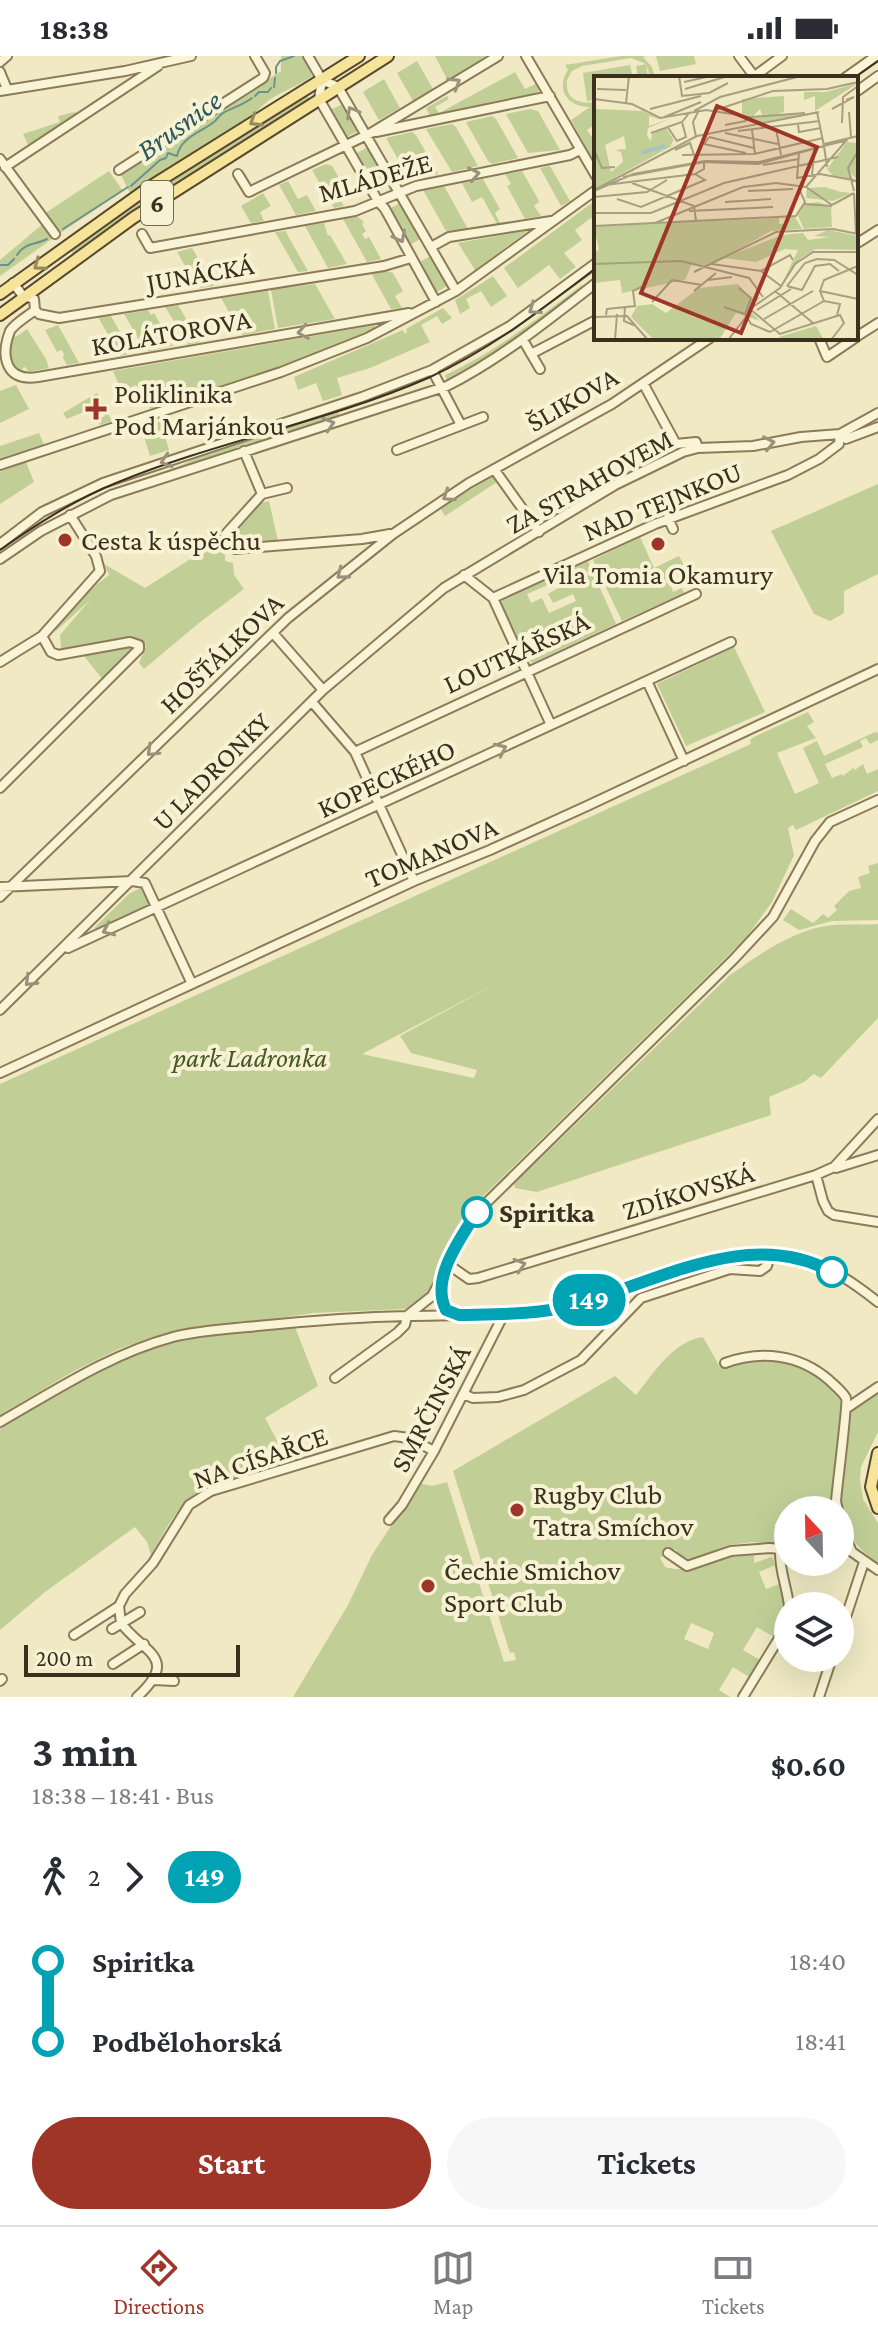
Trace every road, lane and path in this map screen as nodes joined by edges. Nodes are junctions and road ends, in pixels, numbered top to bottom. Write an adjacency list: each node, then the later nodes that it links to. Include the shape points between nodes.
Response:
1 (7, 56): 12 (street)
2 (191, 56): 13 (street)
3 (255, 56): 31 (street, via 263,78)
4 (308, 56): 19 (street)
5 (359, 56): 19 (main road, 6)
6 (388, 56): 20 (main road, 6)
7 (498, 56): 25 (street, one-way to 7)
8 (526, 56): 23 (street)
9 (739, 56): 15 (street)
10 (782, 56): 16 (street)
11 (876, 56): 17 (street)
12 (0, 62)
13 (166, 62): 21 (street); 30 (street)
14 (0, 72): 21 (street)
15 (752, 76)
16 (754, 76)
17 (848, 76)
18 (877, 78): 22 (street)
19 (322, 80): 20 (street); 24 (street); 45 (main road, 6, one-way to 45, via 148,188)
20 (338, 87): 24 (main road, 6); 27 (street, one-way to 20)
21 (4, 90)
22 (858, 91)
23 (550, 96): 26 (street); 29 (street)
24 (319, 99): 28 (street); 49 (main road, 6)
25 (411, 109): 26 (street); 27 (street)
26 (420, 124): 27 (street)
27 (368, 135): 28 (street); 35 (street)
28 (345, 146): 33 (street, via 249,192); 36 (street)
29 (580, 150): 32 (street); 35 (street, MLÁDEŽE, one-way to 29)
30 (3, 163): 39 (street)
31 (119, 170)
32 (594, 173)
33 (238, 174)
34 (594, 191): 37 (street)
35 (398, 192): 36 (street, MLÁDEŽE); 42 (street)
36 (378, 201): 40 (street, MLÁDEŽE, via 355,211 150,248); 43 (street, one-way to 43)
37 (554, 221): 42 (street, via 449,237); 47 (street)
38 (878, 230): 41 (street)
39 (55, 234)
40 (142, 234)
41 (858, 243)
42 (431, 247): 47 (street)
43 (411, 258): 50 (street); 51 (street, JUNÁCKÁ, via 59,318)
44 (594, 264): 65 (street, one-way to 65, via 510,326)
45 (13, 283): 48 (main road, 6); 49 (street)
46 (594, 285): 59 (street)
47 (456, 291): 50 (street)
48 (0, 294)
49 (23, 296): 51 (street, via 34,299); 53 (main road, 6)
50 (436, 302): 52 (street)
51 (35, 310): 54 (street, KOLÁTOROVA, one-way to 51, via 28,379 15,375 3,355 11,329)
52 (417, 312): 54 (street, KOLÁTOROVA); 57 (street)
53 (0, 315)
54 (379, 318): 57 (street)
55 (594, 321): 63 (street)
56 (878, 323): 58 (street)
57 (385, 328): 76 (street, via 281,372)
58 (858, 337)
59 (523, 340): 63 (street); 67 (street)
60 (707, 340): 66 (street, ŠLIKOVA)
61 (820, 340): 62 (street, via 827,357)
62 (853, 340)
63 (531, 354): 64 (street)
64 (540, 369)
65 (432, 370): 67 (street); 85 (street, one-way to 85, via 103,483 44,511)
66 (643, 383): 73 (street, via 676,444 696,442); 77 (street, ŠLIKOVA)
67 (441, 389): 70 (street); 75 (street, one-way to 67)
68 (878, 413): 72 (street, ZA STRAHOVEM)
69 (483, 417): 70 (street)
70 (461, 425): 74 (street)
71 (874, 428): 72 (street, via 846,439)
72 (840, 434): 73 (street, ZA STRAHOVEM, one-way to 72); 81 (street, NAD TEJNKOU, via 839,444 805,467)
73 (698, 448): 83 (street, ZA STRAHOVEM, via 615,485)
74 (397, 450)
75 (244, 451): 79 (street); 80 (street, via 120,491)
76 (0, 465)
77 (494, 469): 83 (street); 84 (street, HOŠŤÁLKOVA, one-way to 84)
78 (287, 488): 79 (street)
79 (262, 494): 84 (street, via 223,538 227,547)
80 (70, 515): 86 (street); 91 (street, via 100,571)
81 (668, 518): 82 (street); 89 (street, NAD TEJNKOU)
82 (673, 529)
83 (539, 532): 87 (street, ZA STRAHOVEM)
84 (393, 534): 90 (street, HOŠŤÁLKOVA, one-way to 90)
85 (0, 544)
86 (0, 559)
87 (464, 575): 89 (street); 97 (street, U LADRONKY)
88 (696, 594): 95 (street, LOUTKÁŘSKÁ)
89 (493, 598): 95 (street)
90 (273, 633): 97 (street); 107 (street, HOŠŤÁLKOVA, one-way to 107)
91 (42, 636): 93 (street); 102 (street, via 58,655 130,642 139,649)
92 (731, 642): 96 (street, KOPECKÉHO)
93 (0, 662)
94 (878, 669): 101 (street, TOMANOVA)
95 (527, 671): 99 (street); 100 (street, LOUTKÁŘSKÁ)
96 (647, 681): 99 (street, KOPECKÉHO); 101 (street)
97 (323, 690): 98 (street, U LADRONKY)
98 (312, 702): 100 (street); 105 (street, U LADRONKY)
99 (551, 725): 104 (street, KOPECKÉHO, one-way to 99)
100 (355, 752): 104 (street)
101 (684, 761): 106 (street, TOMANOVA)
102 (0, 788)
103 (878, 800): 120 (street, via 830,822 773,917 477,1212)
104 (379, 806): 106 (street); 110 (street, KOPECKÉHO)
105 (132, 881): 107 (street); 110 (street, via 145,883); 111 (street, U LADRONKY)
106 (414, 881): 112 (street, TOMANOVA)
107 (11, 886): 108 (street); 109 (street, HOŠŤÁLKOVA)
108 (0, 887)
109 (0, 897)
110 (157, 908): 111 (street, KOPECKÉHO, one-way to 111); 112 (street)
111 (60, 952): 113 (street, U LADRONKY, one-way to 113)
112 (192, 984): 114 (street, TOMANOVA)
113 (0, 1010)
114 (0, 1073)
115 (878, 1119): 117 (street, ZDÍKOVSKÁ, via 834,1167)
116 (878, 1155): 117 (street)
117 (816, 1175): 118 (street, via 828,1211); 120 (street, ZDÍKOVSKÁ, one-way to 117, via 469,1279 478,1278)
118 (878, 1222)
119 (770, 1255): 122 (street, via 814,1263); 124 (street, via 740,1254 575,1304); 131 (street, via 760,1271 730,1269 641,1298 581,1360 524,1390 498,1397)
120 (449, 1265): 121 (street)
121 (441, 1283): 123 (street); 127 (street)
122 (878, 1302)
123 (444, 1306): 125 (street); 126 (street)
124 (504, 1314): 126 (street); 131 (street, SMRČINSKÁ)
125 (439, 1315): 126 (street); 127 (street)
126 (459, 1315)
127 (407, 1316): 129 (street, via 397,1333); 133 (street, via 332,1318 172,1338 99,1365)
128 (725, 1363): 132 (street, via 770,1355 794,1360 822,1374 846,1398)
129 (335, 1378)
130 (878, 1387): 132 (street)
131 (463, 1394): 134 (street, SMRČINSKÁ)
132 (847, 1408): 136 (street)
133 (0, 1422)
134 (434, 1451): 138 (street, SMRČINSKÁ); 145 (street, NA CÍSAŘCE, via 394,1436 197,1497)
135 (878, 1453): 137 (main road, via 871,1487)
136 (836, 1496)
137 (878, 1508)
138 (389, 1520)
139 (774, 1549): 140 (street, via 731,1551 687,1566)
140 (668, 1553)
141 (854, 1554): 142 (street)
142 (864, 1562): 143 (street); 144 (street)
143 (878, 1570)
144 (854, 1592)
145 (119, 1606): 147 (street); 148 (street)
146 (140, 1612): 147 (street)
147 (116, 1626): 149 (street)
148 (74, 1635)
149 (144, 1644): 151 (street); 153 (street, via 156,1662)
150 (774, 1646): 156 (street)
151 (113, 1664)
152 (827, 1672): 157 (street)
153 (154, 1680): 154 (street); 155 (street)
154 (174, 1681)
155 (137, 1697)
156 (743, 1697)
157 (819, 1697)

